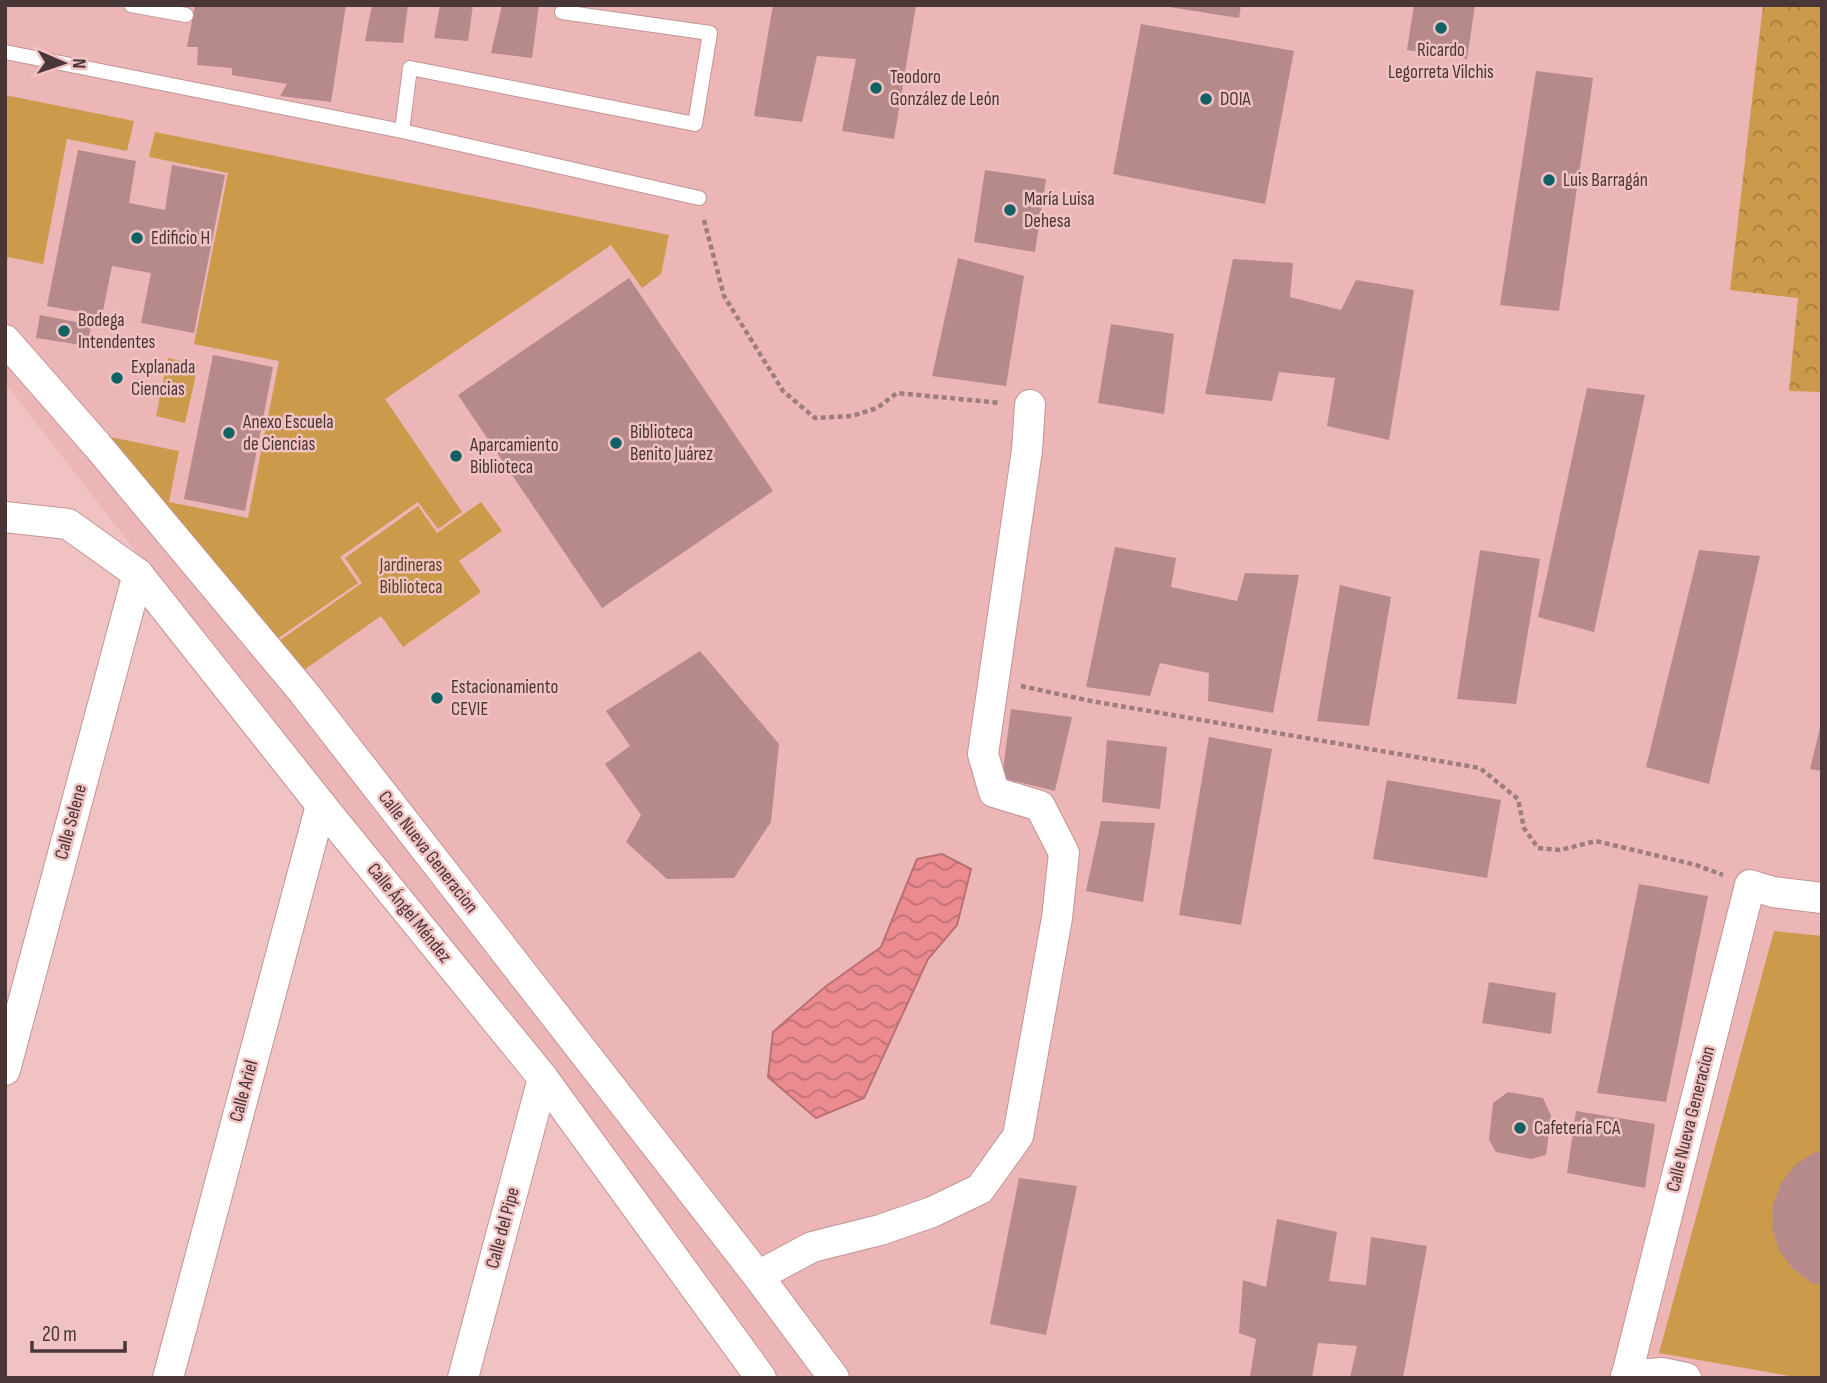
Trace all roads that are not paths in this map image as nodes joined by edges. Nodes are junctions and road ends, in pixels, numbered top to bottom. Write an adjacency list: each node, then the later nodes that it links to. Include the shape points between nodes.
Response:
1 (131, 5): 3 (lane)
2 (562, 12): 5 (lane, via 709,33 695,124 410,68)
3 (186, 15)
4 (5, 52): 5 (lane)
5 (402, 131): 6 (lane)
6 (699, 198)
7 (5, 340): 15 (street, Calle Nueva Generacion, via 304,693)
8 (1030, 405): 15 (street, via 983,754 994,792 1040,806 1064,853 1057,918 1018,1136 980,1189 919,1217 812,1247)
9 (5, 517): 10 (street, Calle Ángel Méndez, via 68,524)
10 (138, 574): 11 (street, Calle Ángel Méndez); 13 (street, Calle Selene)
11 (321, 805): 14 (street, Calle Ángel Méndez); 17 (street, Calle Ariel)
12 (1822, 898): 16 (street, Calle Nueva Generacion, via 1762,889)
13 (5, 1070)
14 (543, 1078): 18 (street, Calle del Pipe); 19 (street, Calle Ángel Méndez)
15 (758, 1276): 20 (street, Calle Nueva Generacion)
16 (1626, 1377): 21 (street, via 1662,1373)
17 (168, 1378)
18 (463, 1378)
19 (761, 1378)
20 (834, 1378)
21 (1686, 1378)

